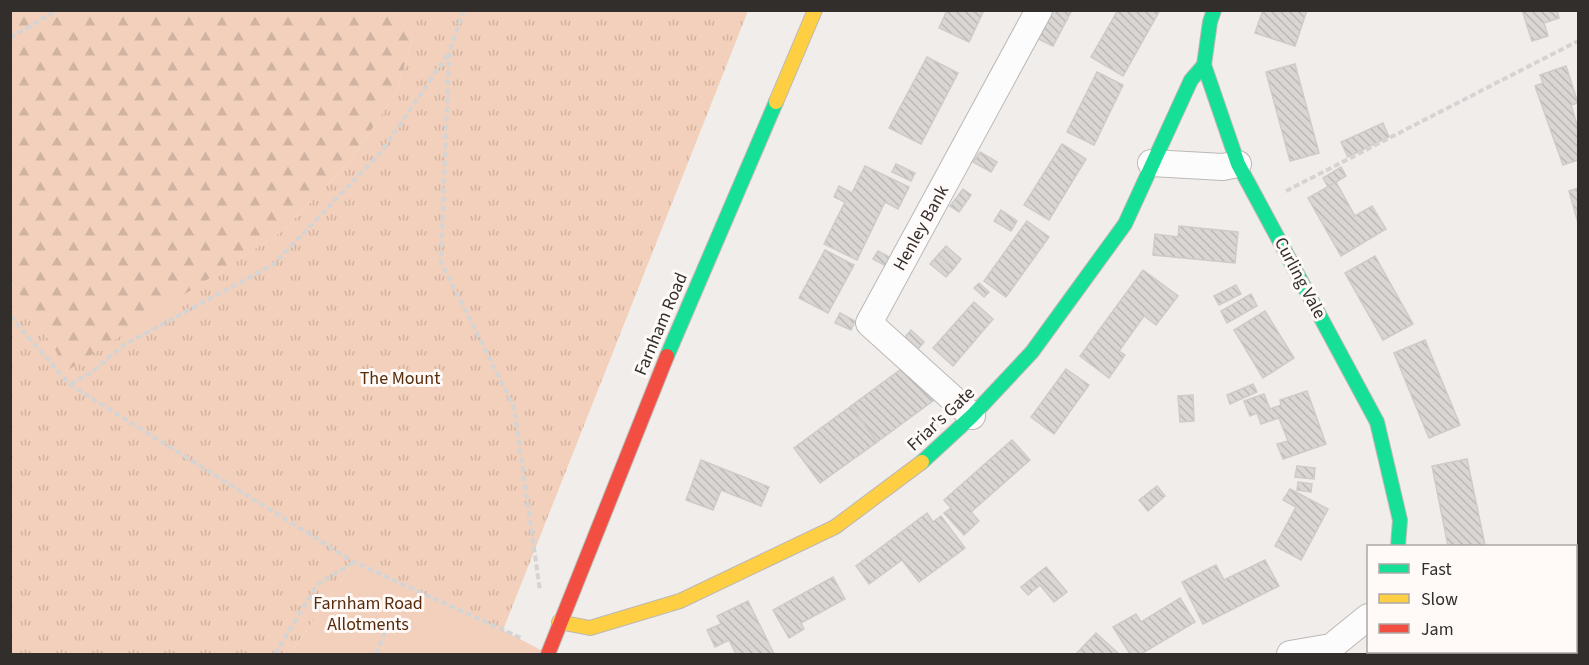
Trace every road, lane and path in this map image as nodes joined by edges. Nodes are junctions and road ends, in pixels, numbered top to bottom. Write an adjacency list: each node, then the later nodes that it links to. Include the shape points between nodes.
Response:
1 (57, 10): 6 (path)
2 (464, 10): 8 (path)
3 (815, 10): 21 (street, Farnham Road)
4 (1039, 10): 15 (street, Henley Bank, via 869,323)
5 (1214, 10): 9 (street, Curling Vale)
6 (10, 38)
7 (1578, 41): 12 (path)
8 (448, 53): 14 (path, via 382,150 274,264 124,345 89,374); 18 (path, via 441,262 514,407)
9 (1204, 65): 10 (street, Friar's Gate, via 1191,80); 11 (street, Curling Vale)
10 (1151, 164): 11 (street); 15 (street, Friar's Gate, via 1125,224 1032,352)
11 (1238, 164): 12 (street, Curling Vale)
12 (1261, 204): 16 (street, Curling Vale, via 1377,422 1400,520)
13 (10, 316): 14 (path)
14 (69, 384): 17 (path)
15 (972, 416): 21 (street, Friar's Gate, via 916,467 835,527 680,601 590,628)
16 (1398, 545)
17 (354, 561): 23 (path); 24 (path, via 317,585)
18 (541, 593)
19 (1367, 618): 22 (street)
20 (389, 622): 25 (path)
21 (559, 622): 23 (street, Farnham Road)
22 (1339, 650): 26 (street)
23 (548, 653)
24 (275, 654)
25 (376, 654)
26 (1290, 654)

